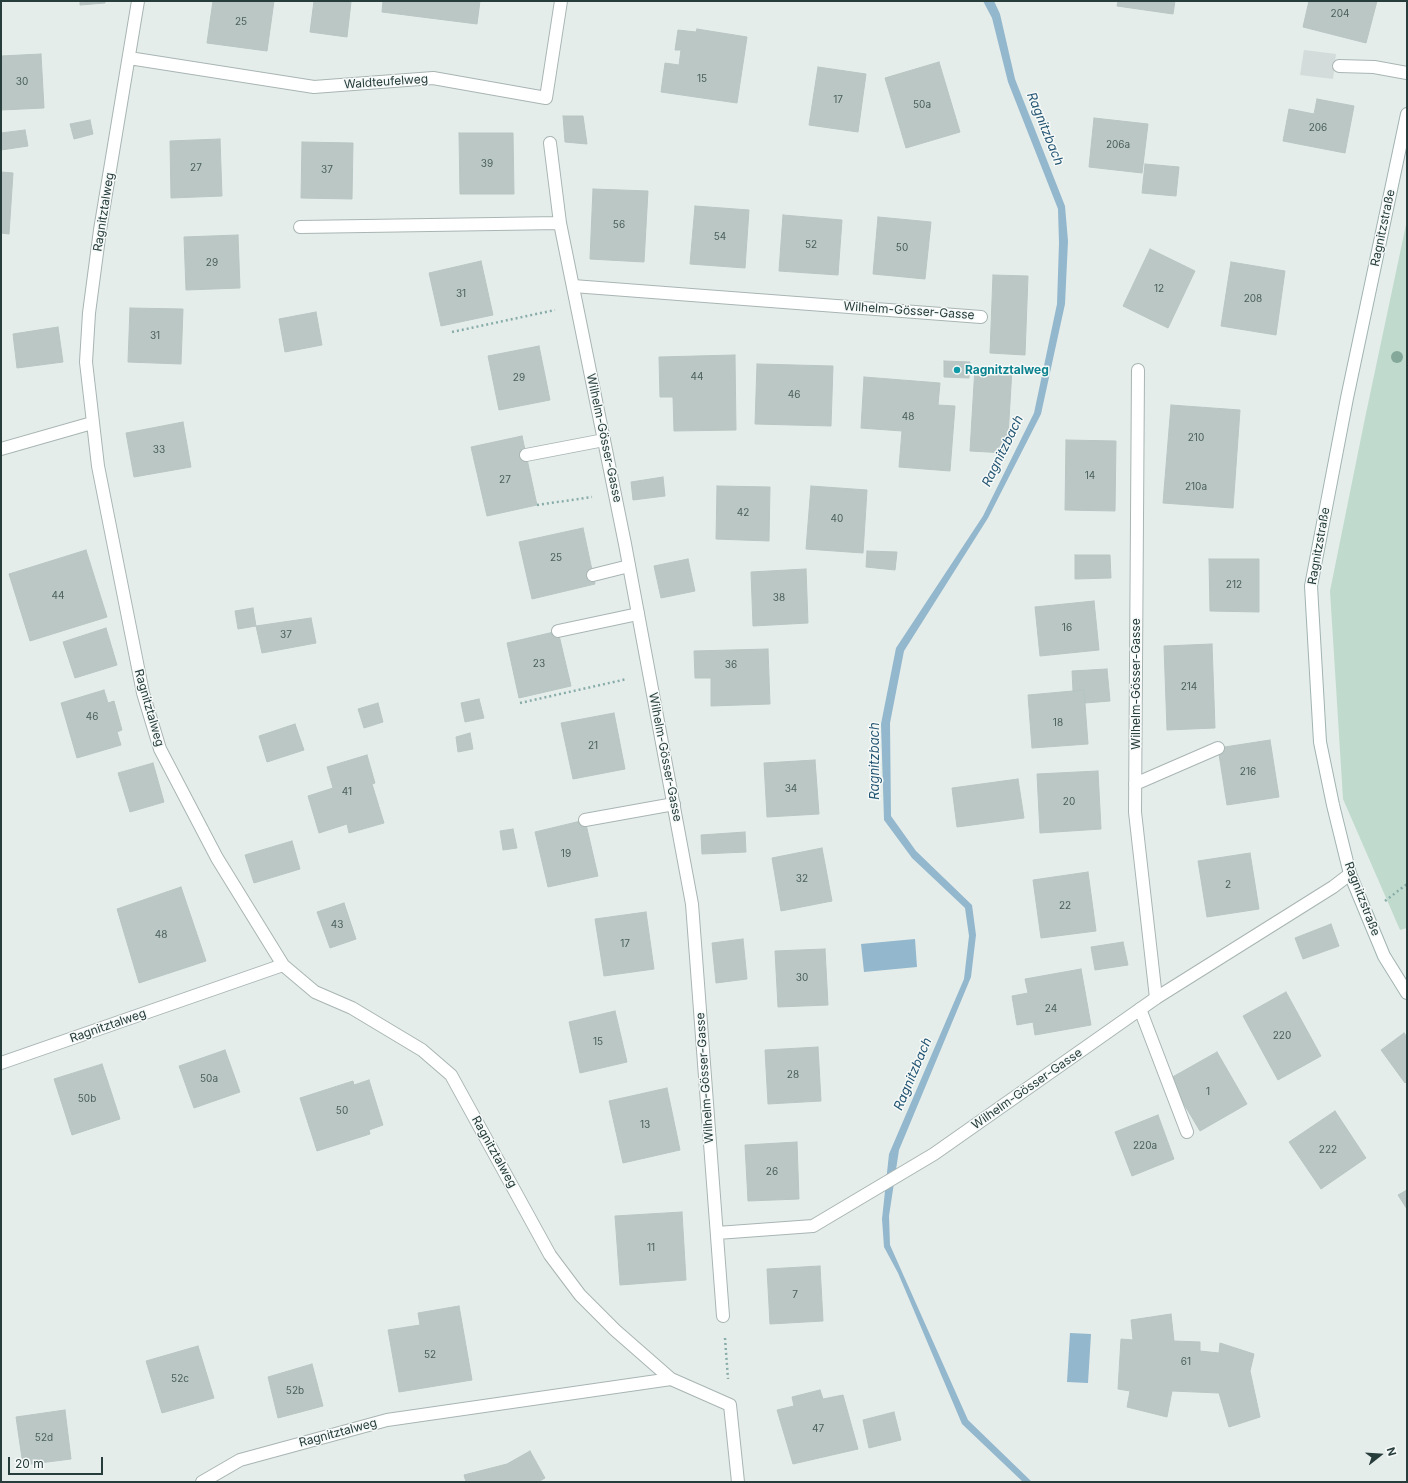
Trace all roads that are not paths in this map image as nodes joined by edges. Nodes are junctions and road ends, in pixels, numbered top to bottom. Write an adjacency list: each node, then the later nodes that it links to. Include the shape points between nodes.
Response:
1 (138, 1): 3 (street, Ragnitztalweg)
2 (561, 1): 3 (street, Waldteufelweg, via 546,98 432,78 314,87)
3 (129, 58): 13 (street, Ragnitztalweg, via 89,313 86,362)
4 (1339, 66): 5 (street, via 1374,67)
5 (1407, 73)
6 (1407, 114): 25 (street, Ragnitzstraße, via 1347,398 1311,586 1320,742)
7 (550, 143): 8 (street, Wilhelm-Gösser-Gasse)
8 (560, 223): 9 (street); 10 (street, Wilhelm-Gösser-Gasse)
9 (300, 227)
10 (573, 286): 11 (street, Wilhelm-Gösser-Gasse); 14 (street, Wilhelm-Gösser-Gasse)
11 (981, 317)
12 (1138, 370): 22 (street, Wilhelm-Gösser-Gasse)
13 (92, 424): 15 (street); 26 (street, Ragnitztalweg, via 143,693 160,749 217,858)
14 (604, 440): 16 (street); 17 (street, Wilhelm-Gösser-Gasse)
15 (1, 449)
16 (526, 454)
17 (629, 566): 18 (street); 19 (street, Wilhelm-Gösser-Gasse)
18 (593, 575)
19 (638, 614): 20 (street); 23 (street, Wilhelm-Gösser-Gasse)
20 (558, 631)
21 (1218, 748): 22 (street)
22 (1135, 784): 28 (street, Wilhelm-Gösser-Gasse, via 1134,812)
23 (674, 804): 24 (street); 32 (street, Wilhelm-Gösser-Gasse, via 692,904)
24 (585, 820)
25 (1350, 874): 27 (street, Ragnitzstraße, via 1384,956); 28 (street, Wilhelm-Gösser-Gasse)
26 (283, 965): 30 (street, Ragnitztalweg); 34 (street, Ragnitztalweg, via 315,992 352,1008 422,1050 451,1075 550,1255 580,1294 615,1330)
27 (1407, 993)
28 (1156, 998): 29 (street, Wilhelm-Gösser-Gasse)
29 (1140, 1009): 31 (street); 32 (street, Wilhelm-Gösser-Gasse, via 934,1154 813,1226)
30 (1, 1063)
31 (1186, 1132)
32 (717, 1233): 33 (street, Wilhelm-Gösser-Gasse)
33 (723, 1316)
34 (671, 1379): 35 (street, Ragnitztalweg, via 387,1420 240,1460); 36 (street, Ragnitztalweg, via 730,1405)
35 (202, 1482)
36 (738, 1482)

